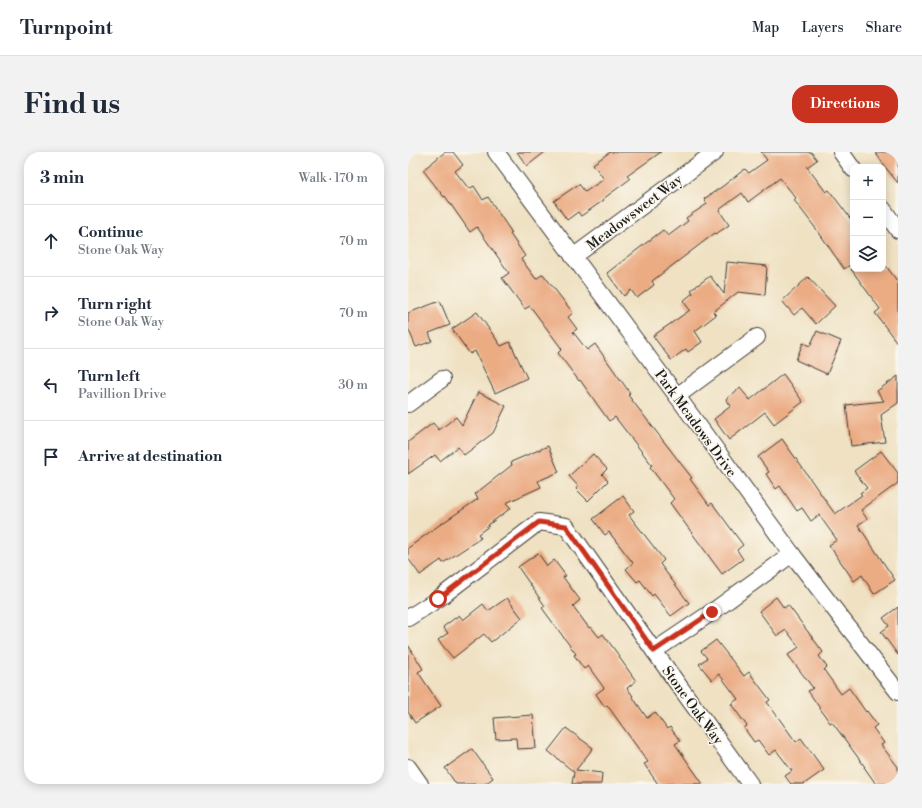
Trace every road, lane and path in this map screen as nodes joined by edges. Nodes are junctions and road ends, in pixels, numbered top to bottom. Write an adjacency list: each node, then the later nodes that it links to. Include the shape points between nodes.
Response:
1 (496, 152): 7 (street, Park Meadows Drive)
2 (715, 152): 7 (street, Meadowsweet Way)
3 (841, 152): 4 (street)
4 (850, 165)
5 (886, 214): 6 (street)
6 (898, 230)
7 (573, 257): 10 (street, Park Meadows Drive)
8 (757, 337): 10 (street)
9 (442, 379): 11 (street)
10 (677, 396): 12 (street, Park Meadows Drive)
11 (408, 404)
12 (792, 554): 14 (street); 15 (street, Park Meadows Drive)
13 (408, 618): 14 (street, Stone Oak Way, via 438,599 539,522 566,526)
14 (654, 651): 18 (street, Stone Oak Way)
15 (898, 692)
16 (408, 767): 17 (street)
17 (420, 784)
18 (750, 784)

